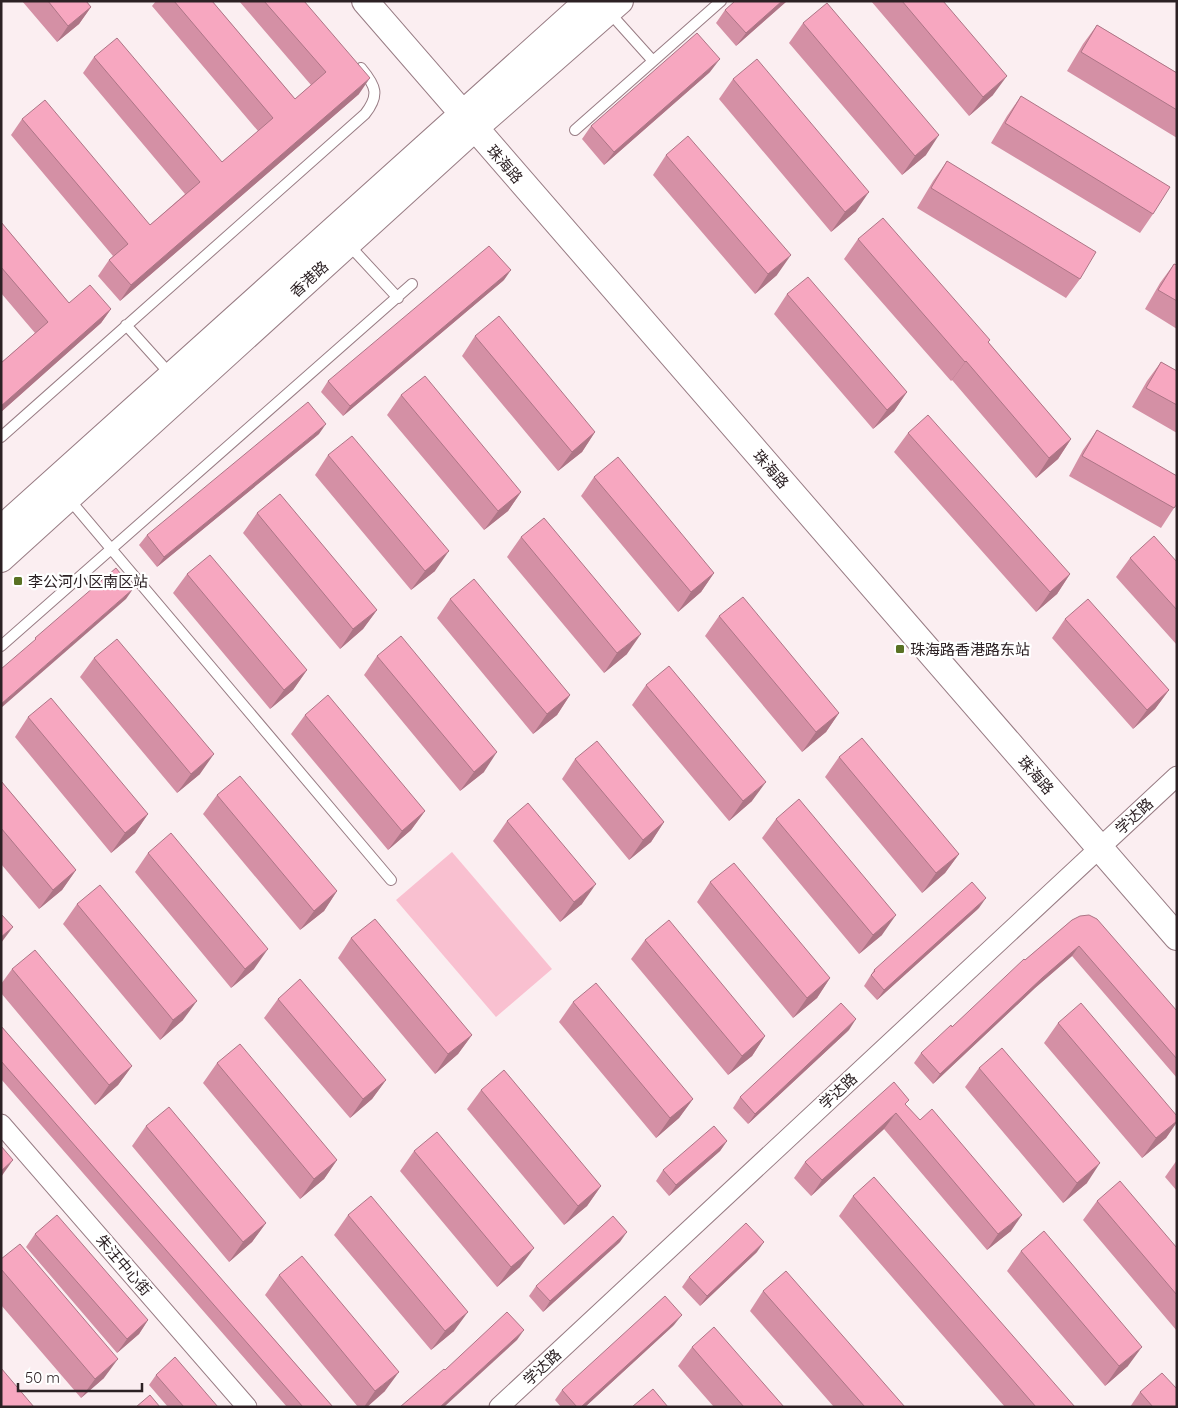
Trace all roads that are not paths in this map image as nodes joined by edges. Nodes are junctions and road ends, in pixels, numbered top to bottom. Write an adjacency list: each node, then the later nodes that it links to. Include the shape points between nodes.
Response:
1 (365, 1): 6 (main road, 珠海路)
2 (720, 1): 5 (lane)
3 (605, 5): 5 (lane); 6 (main road, 香港路)
4 (354, 59): 11 (lane, via 372,81 375,94 365,114)
5 (653, 61): 7 (lane)
6 (468, 122): 8 (main road, 香港路); 12 (main road, 香港路); 20 (main road, 珠海路)
7 (575, 130)
8 (348, 244): 10 (lane); 14 (main road, 香港路)
9 (412, 284): 10 (lane)
10 (398, 298): 16 (lane)
11 (126, 326): 12 (lane); 13 (lane)
12 (172, 376): 15 (main road, 香港路)
13 (1, 437)
14 (68, 498): 16 (lane); 17 (main road, 香港路)
15 (1, 529)
16 (111, 548): 18 (lane); 21 (lane)
17 (1, 559)
18 (1, 646)
19 (1177, 776): 20 (street, 学达路)
20 (1100, 848): 22 (main road, 珠海路); 25 (street, 学达路)
21 (391, 880)
22 (1177, 937)
23 (1, 1124): 24 (street, 朱汪中心街)
24 (247, 1407)
25 (499, 1407)

